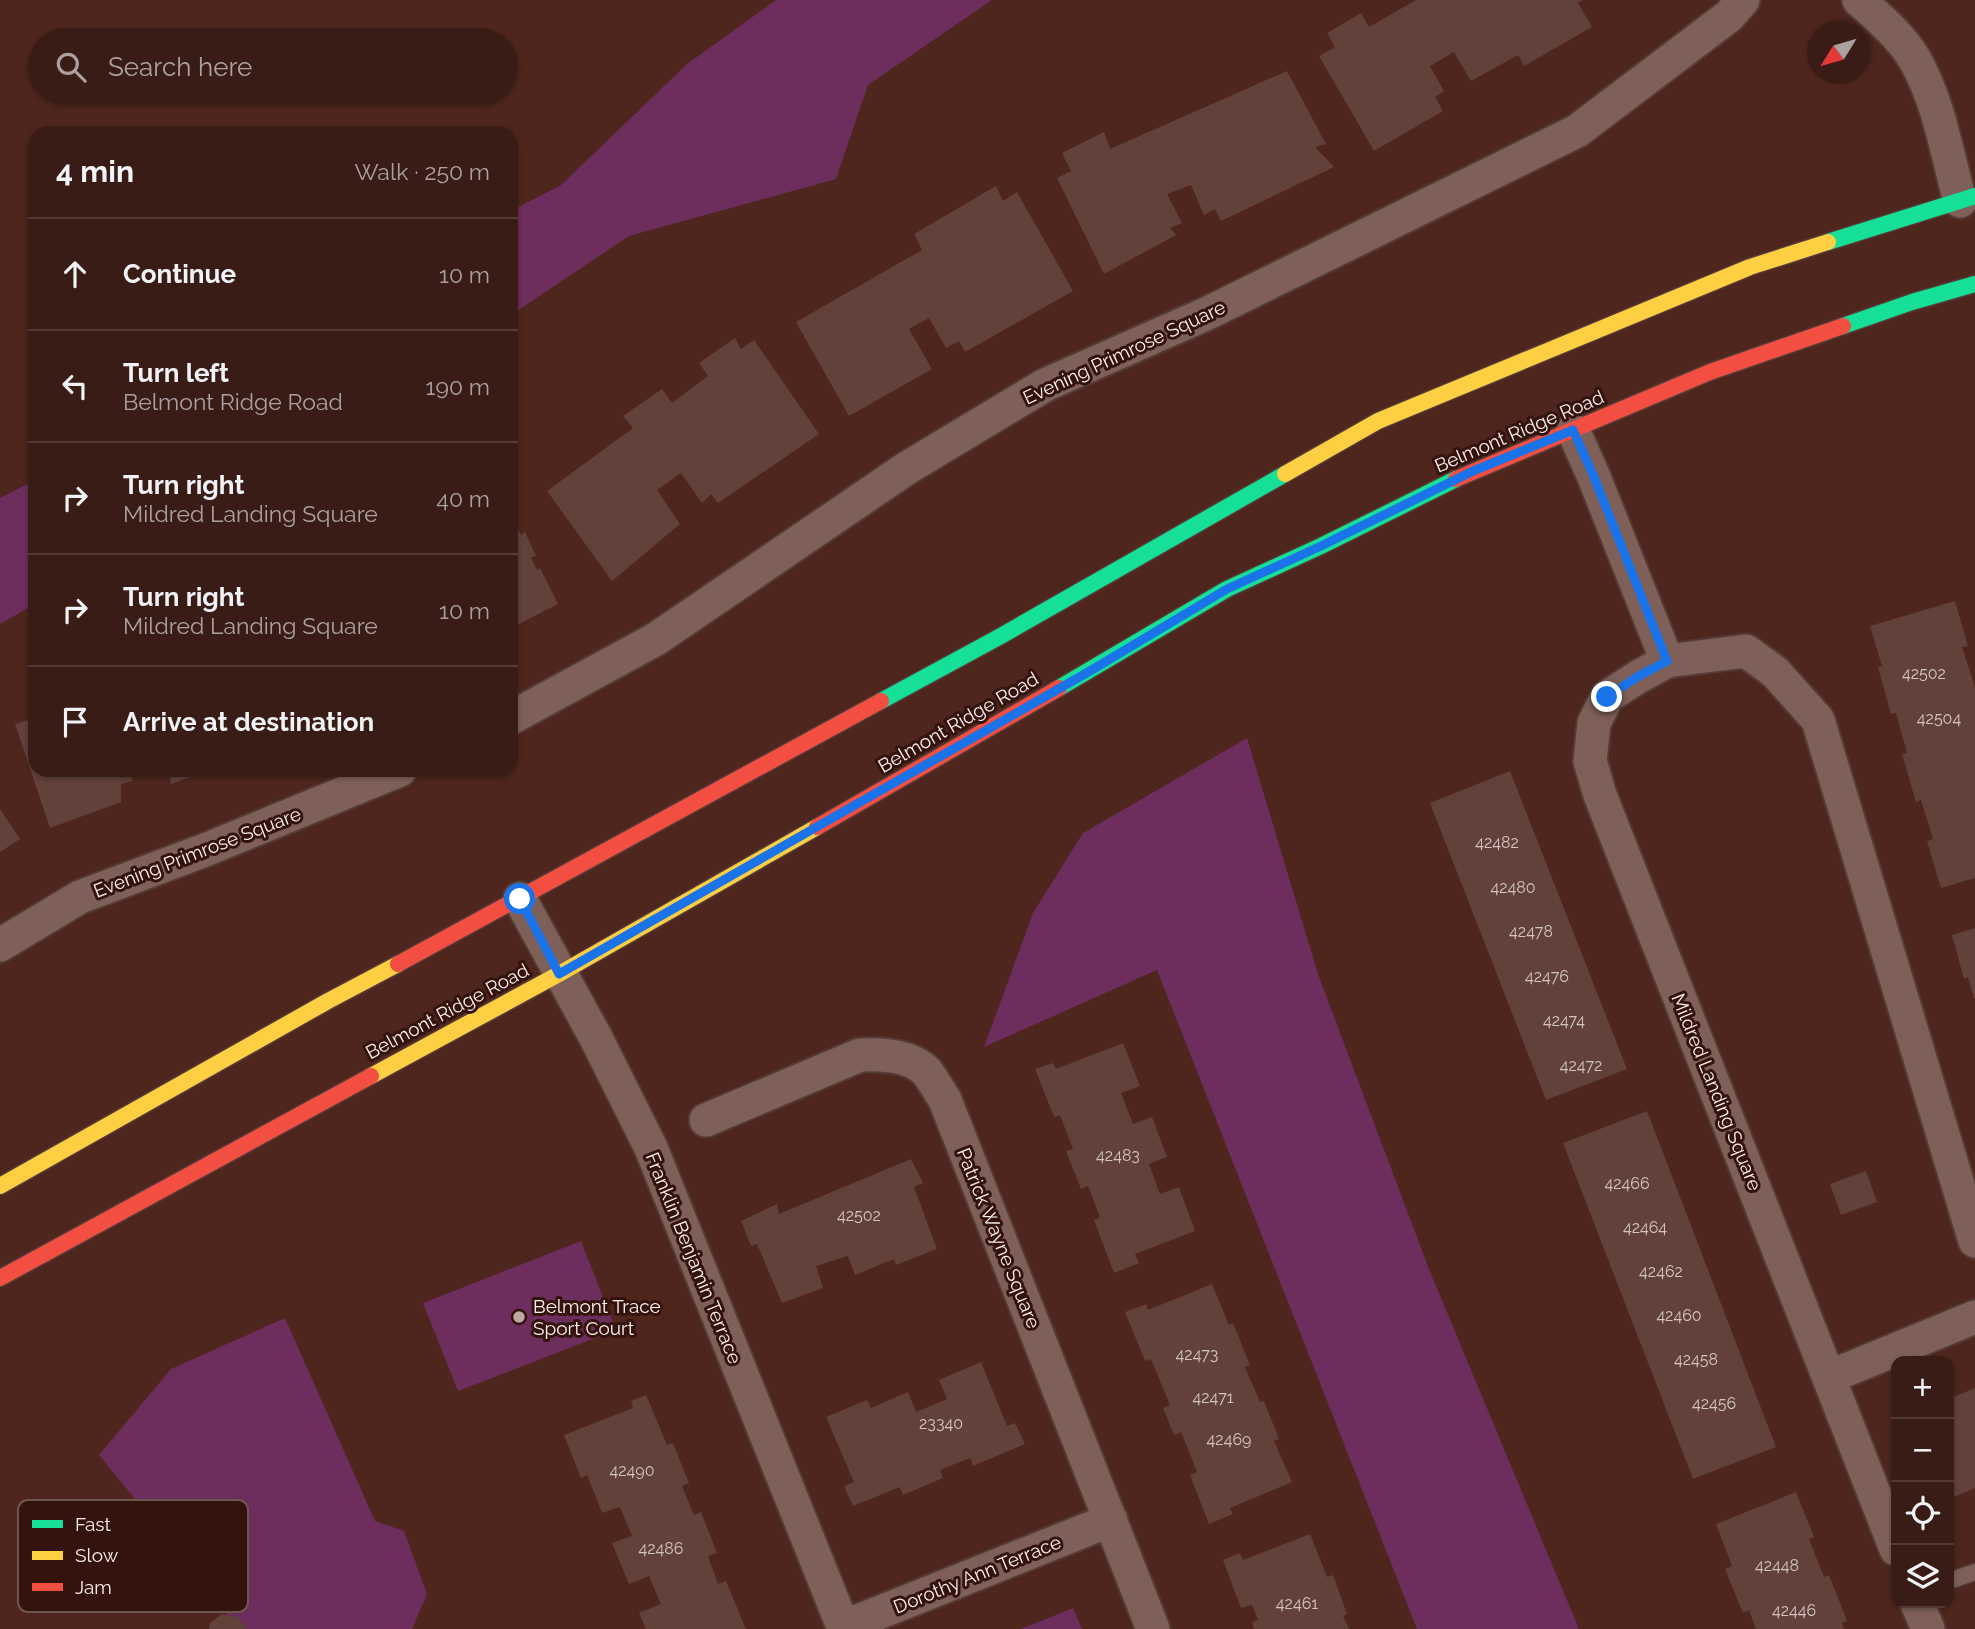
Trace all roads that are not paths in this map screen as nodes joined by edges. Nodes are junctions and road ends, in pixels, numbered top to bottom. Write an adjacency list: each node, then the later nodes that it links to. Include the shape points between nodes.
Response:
1 (1742, 0): 7 (street, Evening Primrose Square, via 1729,16 1577,131 1208,313 1045,385 907,468 656,639)
2 (1859, 0): 3 (street, via 1894,32 1914,59 1932,96)
3 (1967, 199): 9 (main road, via 1750,267 1378,421 999,637)
4 (1975, 284): 5 (main road, Belmont Ridge Road, via 1710,372)
5 (1573, 430): 6 (street); 11 (main road, Belmont Ridge Road, via 1473,471 1227,589)
6 (1667, 661): 14 (street, Mildred Landing Square, via 1746,651 1775,672 1818,720); 17 (street, Mildred Landing Square, via 1607,697 1594,723 1590,761)
7 (518, 714)
8 (383, 777): 10 (street, Evening Primrose Square, via 80,897)
9 (520, 899): 11 (street, Franklin Benjamin Terrace); 13 (main road)
10 (0, 945)
11 (559, 974): 15 (main road, Belmont Ridge Road); 23 (street, Franklin Benjamin Terrace, via 651,1148)
12 (706, 1120): 18 (street, Patrick Wayne Square, via 860,1055 902,1059 925,1070 945,1100)
13 (0, 1186)
14 (1975, 1241)
15 (0, 1278)
16 (1975, 1317): 17 (street)
17 (1829, 1377): 19 (street, Mildred Landing Square)
18 (1111, 1520): 23 (street, Dorothy Ann Terrace); 24 (street, Patrick Wayne Square)
19 (1894, 1545)
20 (1975, 1572): 21 (lane)
21 (1954, 1579)
22 (1919, 1608): 25 (street)
23 (843, 1628)
24 (1153, 1629)
25 (1928, 1629)

